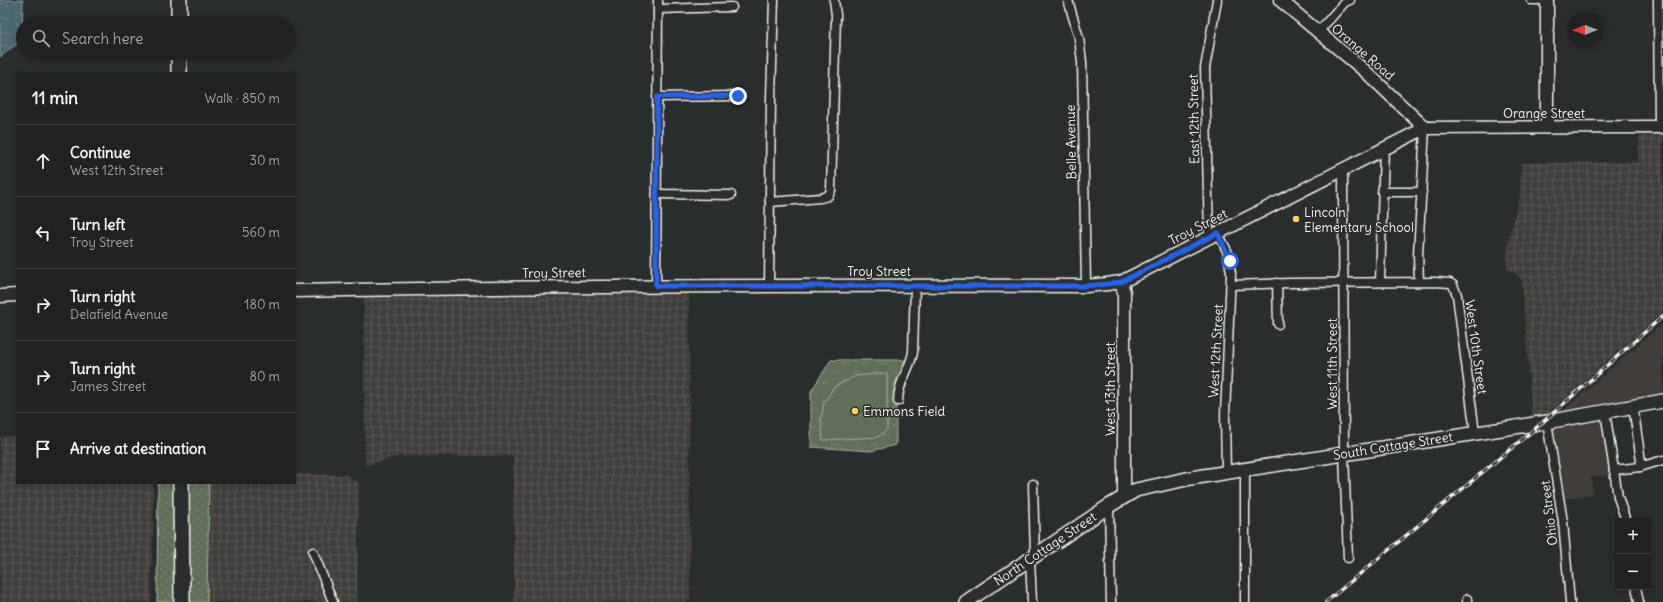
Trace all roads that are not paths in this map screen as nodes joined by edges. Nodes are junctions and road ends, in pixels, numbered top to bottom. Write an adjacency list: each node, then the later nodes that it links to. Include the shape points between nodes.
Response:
1 (179, 0): 15 (highway)
2 (658, 0): 14 (street)
3 (774, 0): 30 (street, via 770,97)
4 (834, 0): 30 (street, via 836,15 832,190 828,196 820,198)
5 (1068, 0): 41 (street, Belle Avenue, via 1079,38 1082,62)
6 (1217, 0): 31 (street, East 12th Street, via 1205,68)
7 (1280, 0): 16 (main road, Orange Road)
8 (1350, 0): 16 (street, via 1345,2)
9 (1531, 0): 10 (street)
10 (1540, 0)
11 (1547, 0): 21 (main road)
12 (1658, 0): 22 (street)
13 (732, 7): 14 (street)
14 (658, 9): 20 (street)
15 (179, 16)
16 (1318, 32): 23 (main road, Orange Road, via 1365,71)
17 (179, 60): 18 (highway)
18 (178, 72)
19 (738, 96): 20 (street)
20 (657, 97): 28 (street)
21 (1547, 127): 22 (main road, Orange Street); 23 (main road, Orange Street)
22 (1661, 127)
23 (1425, 128): 24 (main road, Troy Street); 27 (street)
24 (1384, 148): 25 (main road, Troy Street); 26 (street)
25 (1343, 169): 31 (main road, Troy Street); 33 (street, West 11th Street)
26 (1382, 192): 27 (street); 34 (street)
27 (1422, 192): 35 (street)
28 (657, 194): 29 (street); 40 (street)
29 (731, 195)
30 (770, 202): 37 (street)
31 (1213, 235): 32 (main road, Troy Street); 39 (street, West 12th Street, via 1230,261)
32 (1121, 282): 41 (main road, Troy Street); 60 (main road, West 13th Street, via 1124,292)
33 (1344, 282): 34 (street, West 10th Street); 36 (street, West 10th Street); 52 (street, West 11th Street)
34 (1380, 282): 35 (street, West 10th Street)
35 (1419, 282): 51 (street, West 10th Street, via 1450,283 1455,288)
36 (1277, 283): 39 (street, West 10th Street); 45 (street)
37 (769, 285): 38 (main road, Troy Street); 40 (main road, Troy Street)
38 (915, 285): 41 (main road, Troy Street); 46 (street, via 913,352 899,387)
39 (1232, 285): 57 (street, West 12th Street, via 1225,408)
40 (656, 286): 42 (main road, Troy Street)
41 (1086, 286)
42 (296, 291)
43 (16, 295): 44 (main road)
44 (0, 296)
45 (1278, 324)
46 (898, 401)
47 (1663, 401): 48 (main road, South Cottage Street)
48 (1633, 406): 49 (main road, South Cottage Street); 54 (street, via 1642,461)
49 (1605, 411): 50 (main road, South Cottage Street); 56 (street)
50 (1547, 422): 51 (main road, South Cottage Street); 73 (street, Ohio Street, via 1563,522)
51 (1475, 433): 52 (main road, South Cottage Street)
52 (1344, 454): 55 (main road, South Cottage Street); 65 (street, West 11th Street)
53 (1663, 460): 54 (street)
54 (1640, 466): 56 (street)
55 (1245, 470): 57 (main road, South Cottage Street); 72 (street)
56 (1614, 470): 62 (street, via 1618,497)
57 (1226, 473): 60 (main road, South Cottage Street, via 1146,487)
58 (182, 484): 67 (highway)
59 (1033, 484): 64 (street)
60 (1124, 496): 61 (main road, North Cottage Street)
61 (1110, 506): 64 (main road, North Cottage Street); 71 (street)
62 (1625, 518)
63 (313, 552): 68 (street)
64 (1033, 558): 69 (main road, North Cottage Street); 70 (street)
65 (1348, 558)
66 (1636, 590): 74 (street)
67 (182, 602)
68 (333, 602)
69 (966, 602)
70 (1032, 602)
71 (1111, 602)
72 (1245, 602)
73 (1570, 602)
74 (1638, 602)

